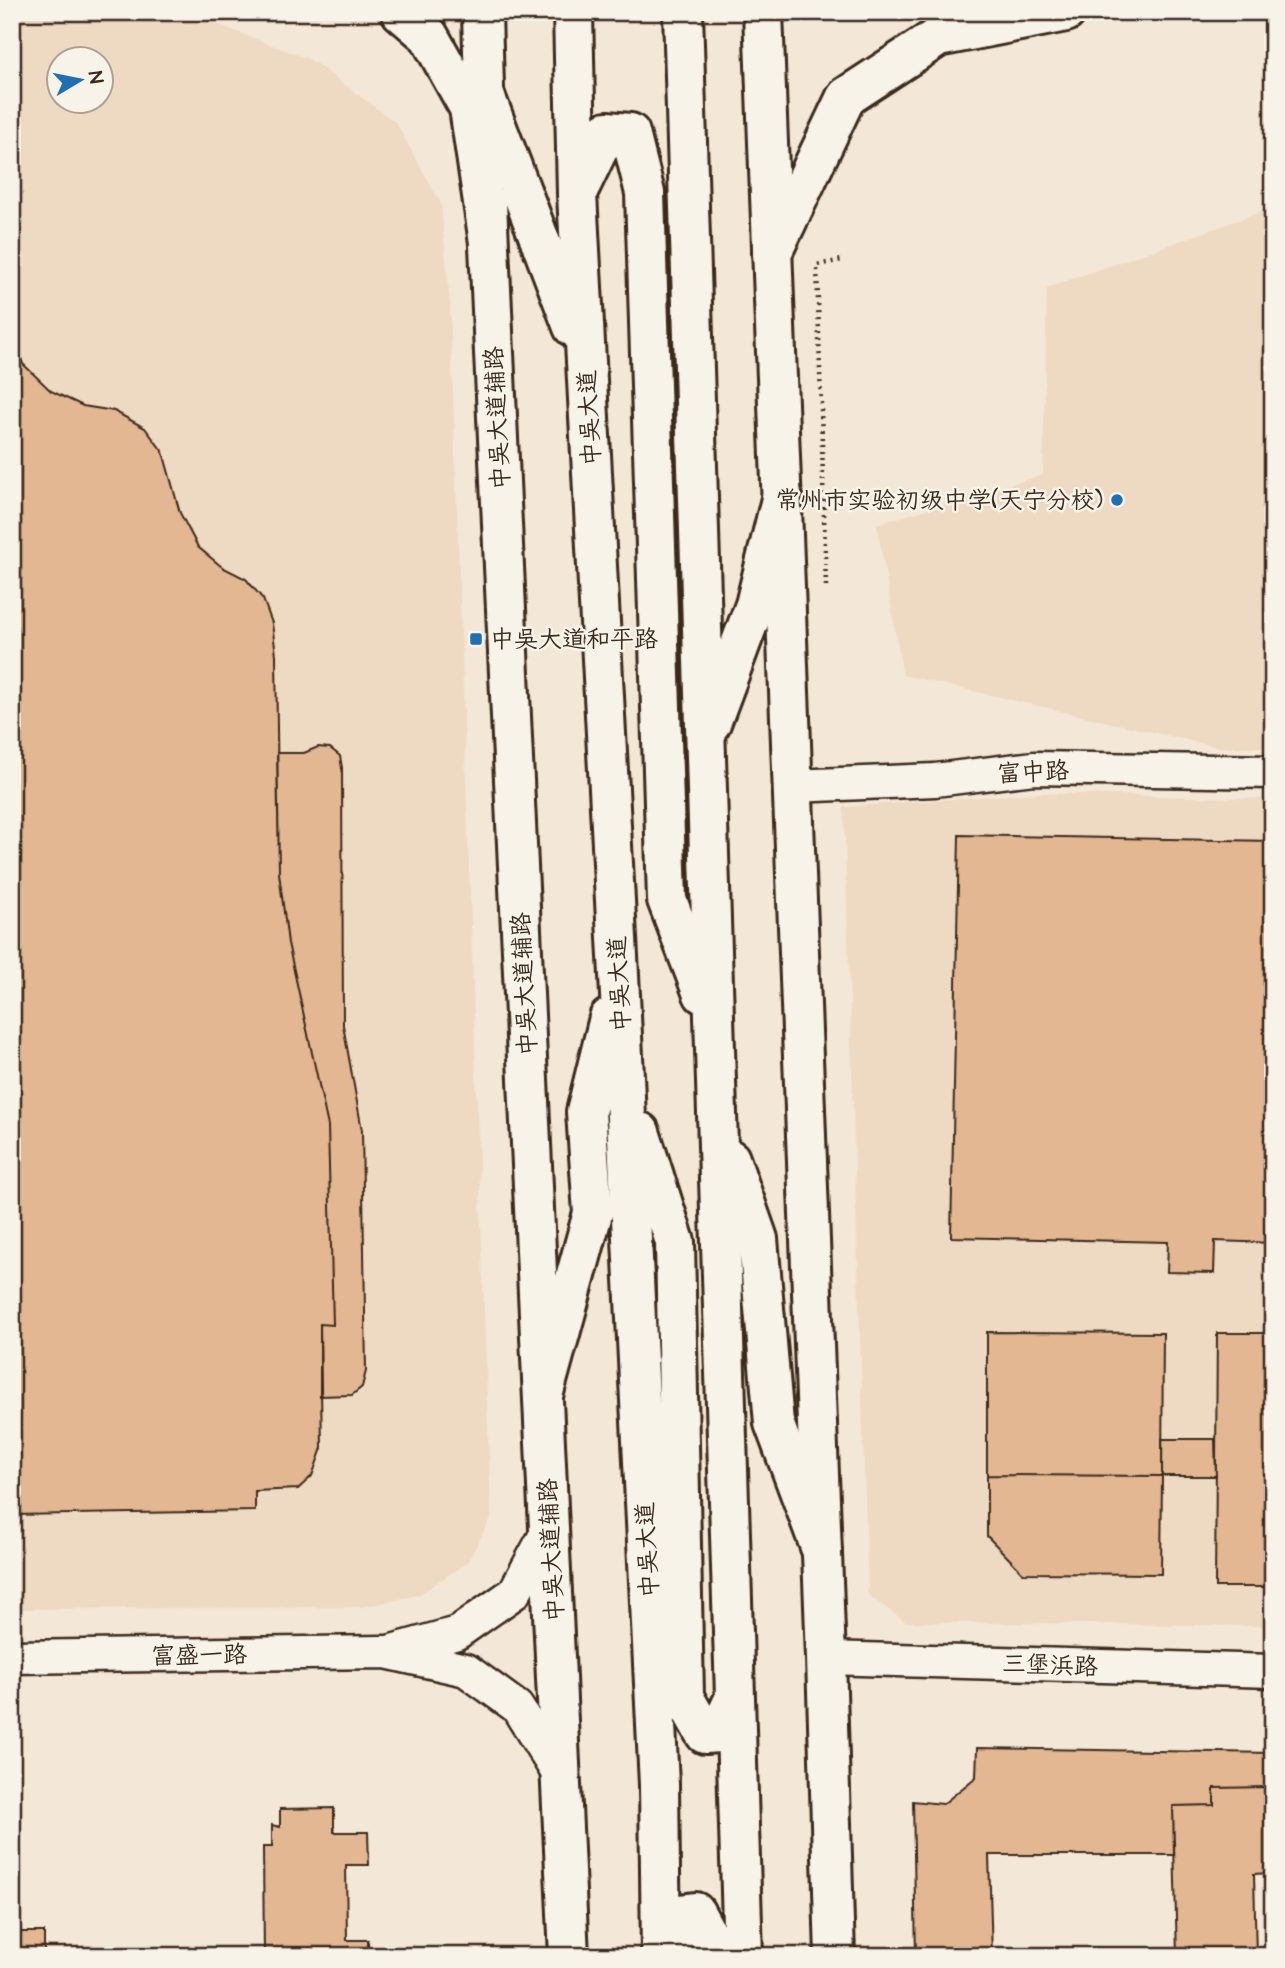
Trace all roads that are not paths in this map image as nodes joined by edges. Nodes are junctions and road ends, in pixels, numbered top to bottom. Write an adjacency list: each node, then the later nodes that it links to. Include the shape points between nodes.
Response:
1 (401, 12): 9 (main road, via 429,36 469,108)
2 (482, 12): 7 (main road, 中吴大道辅路)
3 (573, 12): 8 (main road, 中吴大道)
4 (683, 12): 13 (main road)
5 (763, 12): 10 (main road)
6 (1066, 12): 10 (main road, via 938,37 846,97)
7 (484, 93): 9 (main road, 中吴大道辅路); 11 (main road)
8 (577, 194): 11 (main road, 中吴大道); 17 (main road, via 607,131 630,133 645,193 667,900)
9 (488, 236): 20 (main road, 中吴大道辅路)
10 (772, 253): 12 (main road)
11 (586, 362): 16 (main road, 中吴大道)
12 (782, 495): 13 (main road, via 755,604); 15 (main road)
13 (704, 741): 17 (main road)
14 (1273, 772): 15 (street, 富中路, via 1034,768 935,780)
15 (793, 786): 22 (main road)
16 (619, 975): 18 (main road, 中吴大道); 20 (main road, via 586,1112 593,1213)
17 (714, 1022): 19 (main road)
18 (624, 1079): 27 (main road, via 675,1242 684,1697 705,1734 718,1733); 30 (main road, 中吴大道, via 659,1786)
19 (717, 1122): 22 (main road, via 758,1239 774,1423); 27 (main road)
20 (544, 1392): 21 (main road, 中吴大道辅路)
21 (550, 1527): 23 (street, via 514,1593 457,1633); 28 (main road, 中吴大道辅路)
22 (822, 1552): 25 (main road)
23 (385, 1653): 24 (street, 富盛一路); 28 (street, via 466,1670 497,1692 517,1707)
24 (12, 1657)
25 (826, 1658): 26 (street, 三堡浜路); 34 (main road)
26 (1273, 1671)
27 (735, 1697): 33 (main road)
28 (562, 1779): 29 (main road, 中吴大道辅路)
29 (569, 1956)
30 (661, 1956)
31 (668, 1956): 32 (main road, via 679,1914 695,1912)
32 (714, 1956)
33 (743, 1956)
34 (835, 1956)

